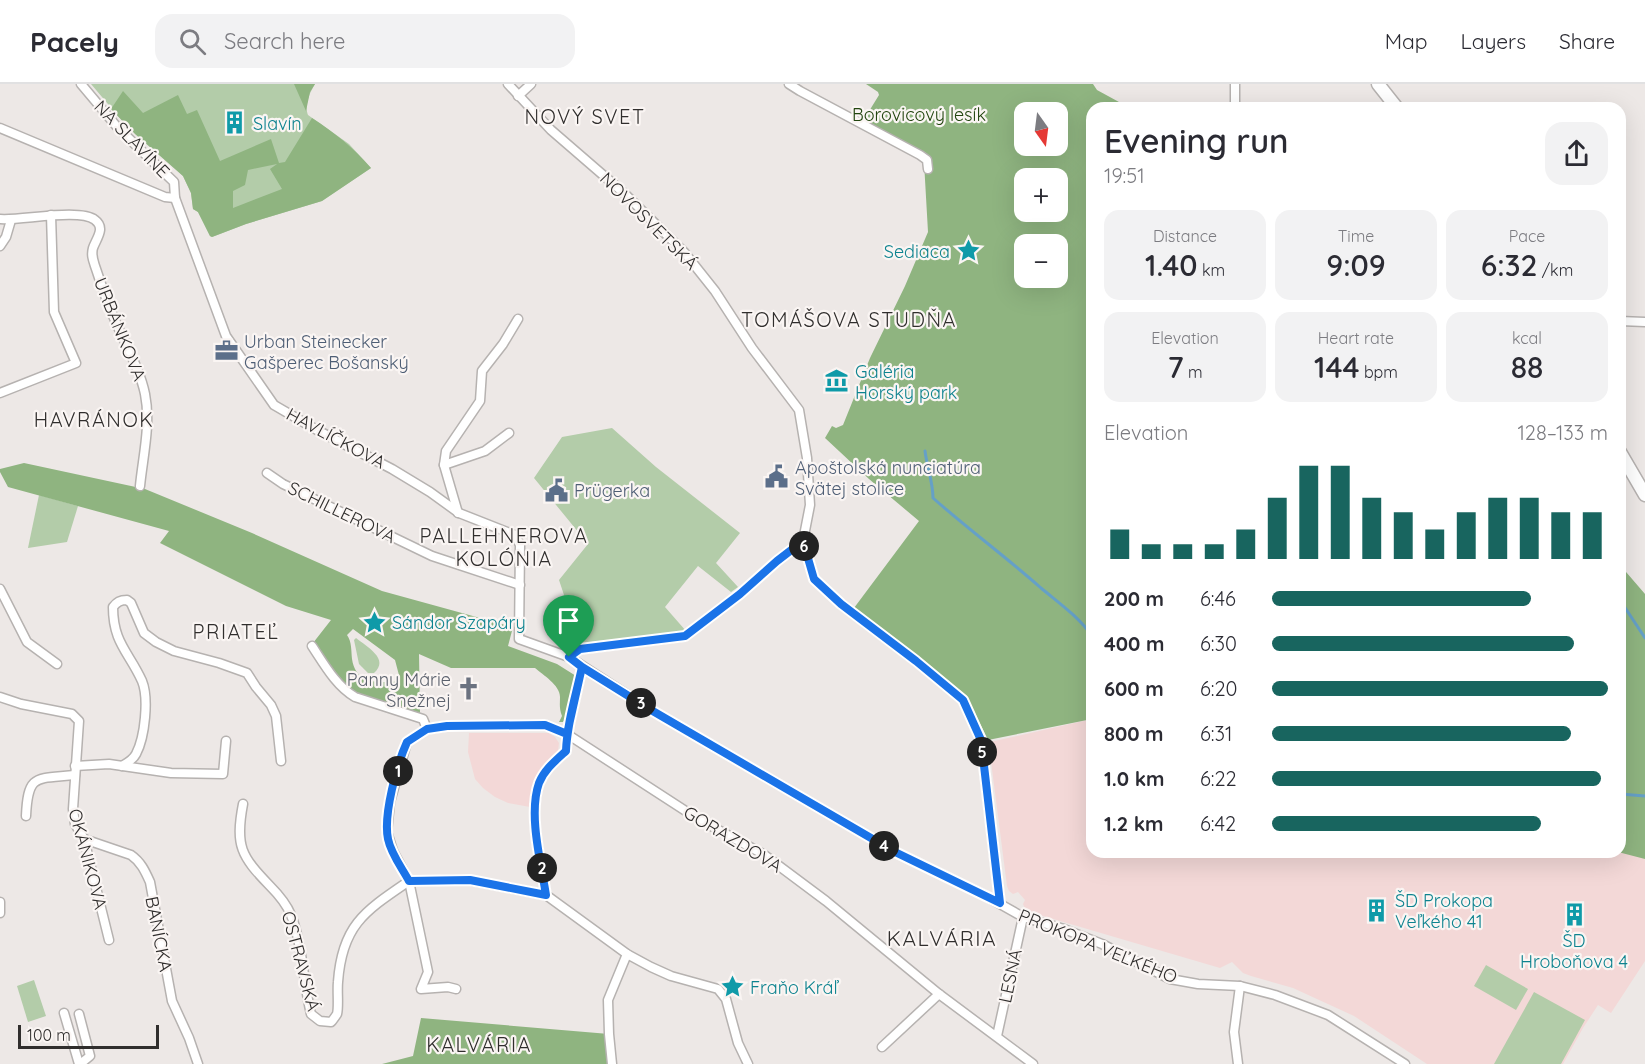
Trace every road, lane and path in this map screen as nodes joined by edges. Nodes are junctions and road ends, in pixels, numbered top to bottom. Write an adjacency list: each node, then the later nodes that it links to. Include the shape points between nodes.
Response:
1 (81, 84): 12 (street, NA SLAVÍNE, via 118,128 174,182)
2 (508, 84): 7 (street, NOVOSVETSKÁ)
3 (531, 84): 7 (street)
4 (789, 84): 11 (street, via 921,155 927,160)
5 (1235, 84): 8 (street)
6 (1378, 84): 9 (street)
7 (518, 96): 28 (street, NOVOSVETSKÁ, via 684,252 799,410 810,505)
8 (1235, 102)
9 (1392, 102)
10 (0, 128): 12 (street)
11 (928, 169)
12 (175, 198): 27 (street, HAVLÍČKOVA, via 226,336 274,405 392,469)
13 (51, 215): 15 (street); 20 (street, via 54,312 76,363); 25 (street, URBÁNKOVA, via 91,217 100,226 93,259 145,392 147,415)
14 (0, 219): 15 (street)
15 (10, 220): 16 (street)
16 (0, 246)
17 (518, 319): 23 (street, via 482,371 480,401 446,451)
18 (1626, 321): 19 (street)
19 (1645, 322)
20 (0, 393)
21 (509, 433): 23 (street, via 485,451)
22 (1626, 462): 26 (street)
23 (444, 465): 27 (street)
24 (267, 473): 29 (street, SCHILLEROVA, via 432,556)
25 (140, 486)
26 (1645, 495)
27 (459, 513): 29 (street, HAVLÍČKOVA, via 515,535 520,545)
28 (803, 541): 33 (street, via 685,636 580,649); 50 (street, via 814,579 963,700 981,740)
29 (520, 585): 31 (street, HAVLÍČKOVA)
30 (0, 589): 34 (street, via 27,642)
31 (519, 639): 33 (street, PROKOPA VEĽKÉHO)
32 (312, 646): 37 (street, via 348,693 423,718)
33 (569, 657): 35 (street, PROKOPA VEĽKÉHO)
34 (57, 664)
35 (582, 667): 38 (street); 50 (street, PROKOPA VEĽKÉHO, via 895,852)
36 (0, 697): 41 (street, OKÁNIKOVA, via 78,718)
37 (427, 729): 38 (street, GORAZDOVA, via 541,725); 47 (street, via 405,747 388,815 389,841)
38 (567, 734): 48 (street, via 566,751 550,765 540,782 534,812); 57 (street, GORAZDOVA, via 698,819 763,854)
39 (226, 741): 42 (street, via 223,774 171,773)
40 (281, 761): 42 (street, via 276,716 247,673 156,642 144,633 131,603 122,600 113,607 113,622 145,693 139,745 135,756)
41 (75, 766): 42 (street); 43 (street, OKÁNIKOVA)
42 (122, 766)
43 (75, 775): 45 (street, via 32,783); 46 (street, OKÁNIKOVA, via 73,814)
44 (243, 804): 47 (street, OSTRAVSKÁ, via 242,851 285,901 297,934 311,1014 320,1021 331,1022 337,1014 340,960 348,937 372,907)
45 (26, 816)
46 (84, 839): 53 (street, OKÁNIKOVA); 63 (street, BANÍCKA, via 131,855 146,874 172,1001)
47 (409, 881): 48 (street, via 470,880); 56 (street, via 428,972 421,989)
48 (546, 895): 54 (street)
49 (0, 902): 51 (street)
50 (1000, 903): 52 (street, PROKOPA VEĽKÉHO)
51 (0, 914)
52 (1023, 917): 55 (street, PROKOPA VEĽKÉHO, via 1102,944 1170,979); 60 (street, LESNÁ)
53 (109, 940)
54 (627, 954): 64 (street, via 608,1000); 65 (street, via 671,976 718,989 726,999)
55 (1240, 986): 67 (street, via 1234,1032); 68 (street, PROKOPA VEĽKÉHO, via 1275,994 1328,1015)
56 (456, 989)
57 (939, 994): 60 (street, GORAZDOVA); 61 (street)
58 (64, 1013): 62 (street)
59 (79, 1014): 62 (street, via 90,1056)
60 (997, 1036): 66 (street, GORAZDOVA)
61 (882, 1047)
62 (80, 1064)
63 (198, 1064)
64 (612, 1064)
65 (748, 1064)
66 (1033, 1064)
67 (1238, 1064)
68 (1405, 1064)

